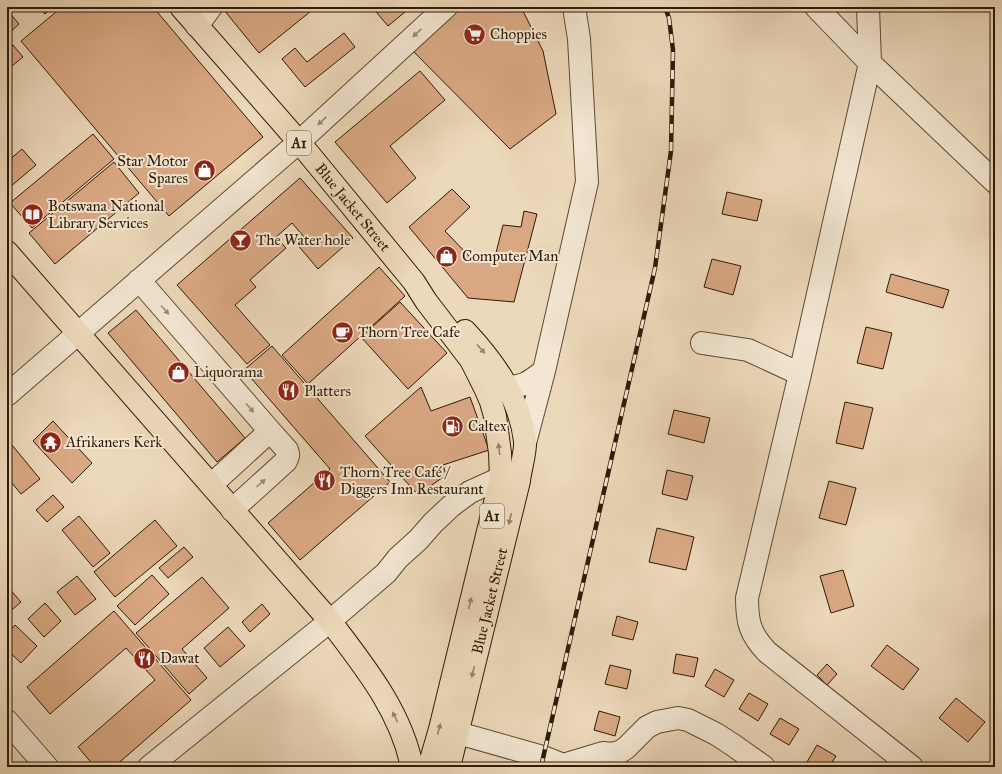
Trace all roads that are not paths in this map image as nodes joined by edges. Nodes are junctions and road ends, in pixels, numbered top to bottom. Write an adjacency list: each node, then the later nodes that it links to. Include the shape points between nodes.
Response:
1 (181, 7): 7 (highway, Blue Jacket Street / A1)
2 (211, 7): 7 (street)
3 (446, 7): 9 (street, one-way to 9)
4 (574, 7): 16 (street, via 579,39 587,182)
5 (816, 7): 8 (street)
6 (868, 7): 8 (street)
7 (197, 26): 9 (highway, Blue Jacket Street / A1)
8 (870, 63): 10 (street); 17 (street)
9 (299, 142): 12 (street); 13 (highway, Blue Jacket Street / A1)
10 (995, 182)
11 (7, 252): 14 (highway)
12 (139, 280): 14 (street); 20 (street, one-way to 20)
13 (414, 282): 18 (highway, Blue Jacket Street / A1, one-way to 18, via 434,298 489,357); 22 (highway, Blue Jacket Street / A1, one-way to 13, via 500,453 495,416 486,390 471,360)
14 (78, 333): 19 (street); 23 (highway)
15 (702, 343): 17 (street, via 748,350)
16 (544, 371): 18 (street, via 524,384); 21 (street)
17 (800, 374): 35 (street, via 747,598 750,627 756,641 767,652)
18 (508, 386): 21 (highway, Blue Jacket Street / A1, via 518,408)
19 (7, 395)
20 (270, 431): 23 (street); 24 (street, one-way to 20, via 288,458 287,450)
21 (525, 443): 22 (highway, Blue Jacket Street / A1)
22 (510, 479): 25 (street, via 470,492 451,506 386,573); 27 (highway, Blue Jacket Street / A1, one-way to 27); 32 (highway, Blue Jacket Street / A1, one-way to 22)
23 (211, 485): 24 (highway)
24 (232, 510): 25 (highway)
25 (330, 621): 30 (street); 31 (highway, one-way to 25, via 405,741 391,709 370,674)
26 (7, 721): 29 (street)
27 (458, 733): 28 (street, via 543,757); 33 (highway, Blue Jacket Street / A1)
28 (564, 766): 34 (street, via 603,753 620,752 648,727 657,722 678,718 688,720 716,734)
29 (47, 767)
30 (149, 767)
31 (412, 767)
32 (429, 767)
33 (449, 767)
34 (764, 767)
35 (912, 767)

